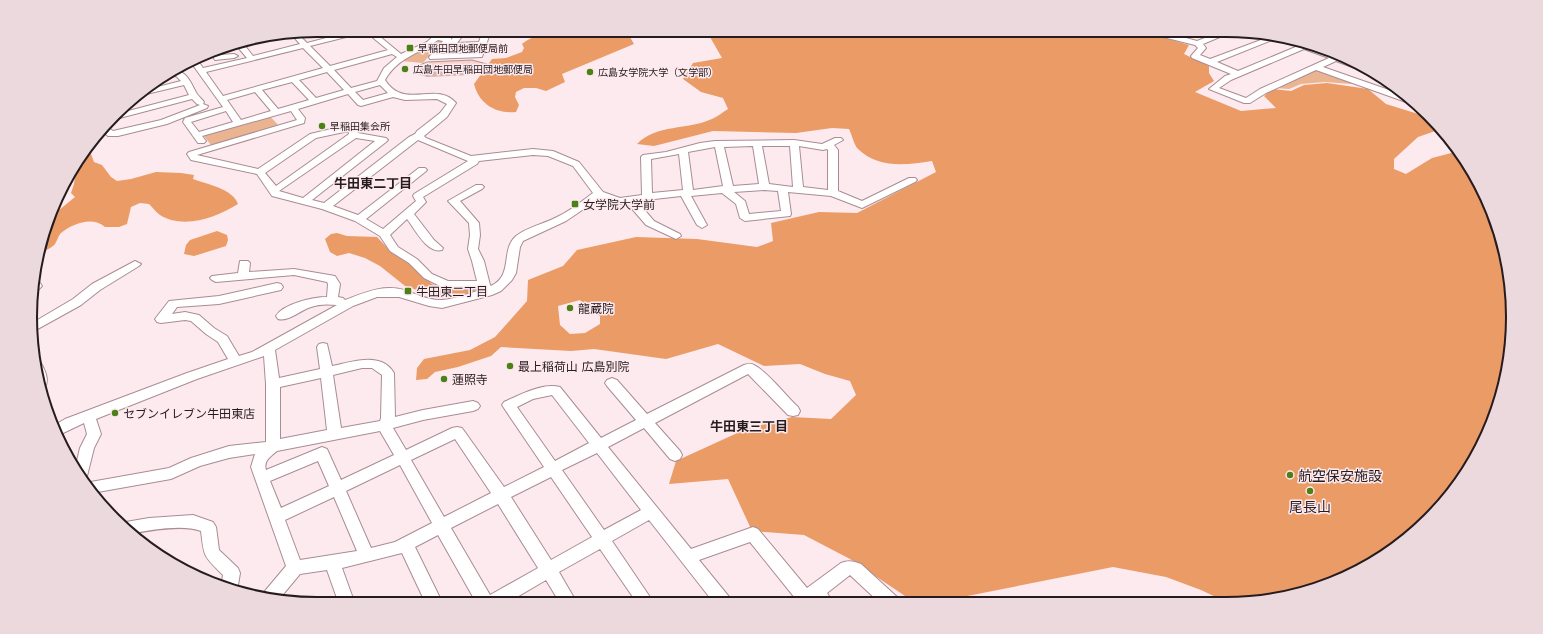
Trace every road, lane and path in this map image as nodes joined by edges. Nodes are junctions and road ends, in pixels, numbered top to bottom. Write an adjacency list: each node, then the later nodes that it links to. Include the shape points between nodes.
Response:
1 (340, 37): 13 (street)
2 (376, 37): 16 (street)
3 (457, 37): 11 (street, via 450,45)
4 (485, 37): 11 (street)
5 (1174, 37): 10 (street)
6 (1214, 37): 10 (street)
7 (298, 38): 13 (street)
8 (439, 38): 11 (street, via 448,39 433,57 479,55); 20 (street)
9 (1268, 40): 12 (street)
10 (1198, 43): 22 (street, via 1202,48 1195,56)
11 (483, 44)
12 (1257, 44): 17 (street); 22 (street)
13 (305, 46): 19 (street); 25 (street)
14 (242, 48): 19 (street)
15 (1300, 48): 17 (street)
16 (394, 52): 20 (street); 25 (street)
17 (1285, 54): 28 (street)
18 (217, 56): 19 (street, via 221,59)
19 (249, 56): 26 (street)
20 (402, 56): 31 (street, via 385,71)
21 (1334, 59): 24 (street)
22 (1210, 62): 28 (street)
23 (197, 64): 26 (street)
24 (1316, 67): 28 (street, via 1247,101 1213,89 1228,78); 37 (street)
25 (329, 70): 29 (street); 33 (street)
26 (202, 71): 39 (street)
27 (179, 74): 30 (street)
28 (1239, 74)
29 (294, 79): 32 (street); 38 (street)
30 (187, 82): 34 (street); 36 (street)
31 (382, 82): 33 (street); 35 (street)
32 (257, 89): 39 (street); 41 (street)
33 (350, 91): 35 (street, via 361,104); 38 (street)
34 (151, 92)
35 (394, 94): 48 (street, via 407,98 439,96 452,103 452,106)
36 (194, 96): 39 (street); 42 (street)
37 (1397, 96)
38 (314, 101): 40 (street)
39 (217, 103): 43 (street); 45 (street, via 164,122 118,133 111,134); 46 (street, via 188,120)
40 (292, 107): 41 (street); 44 (street, via 301,118)
41 (276, 112): 43 (street)
42 (122, 116)
43 (238, 122): 46 (street)
44 (298, 122): 49 (street, via 303,137); 55 (street)
45 (107, 131)
46 (196, 135): 55 (street)
47 (354, 135): 49 (street, via 353,130 344,129); 65 (street); 72 (street, via 383,140)
48 (419, 136): 57 (street, via 463,157); 73 (street)
49 (308, 139): 59 (street)
50 (838, 140): 54 (street)
51 (794, 143): 53 (street); 54 (street, via 823,147); 66 (street)
52 (719, 144): 53 (street); 56 (street); 64 (street)
53 (757, 144): 62 (street)
54 (828, 144): 68 (street, via 833,150)
55 (206, 149): 59 (street, via 192,154 194,158)
56 (683, 151): 67 (street); 70 (street, via 646,157)
57 (476, 159): 69 (street, via 533,152 550,153 576,164); 74 (street, via 418,196 421,202)
58 (422, 170): 75 (street)
59 (260, 172): 65 (street)
60 (912, 180): 68 (street, via 862,205)
61 (479, 187): 85 (street, via 453,201 474,223 476,235 473,249)
62 (764, 187): 63 (street); 64 (street)
63 (783, 188): 64 (street, via 786,214 745,218 741,203); 66 (street)
64 (726, 189): 67 (street)
65 (273, 190): 72 (street, via 276,194)
66 (798, 190): 68 (street)
67 (686, 192): 70 (street); 76 (street)
68 (833, 193)
69 (599, 194): 71 (street, via 619,201); 85 (street, via 562,219 519,239 506,280 497,288)
70 (647, 197): 71 (street)
71 (630, 200): 78 (street, via 650,223)
72 (304, 202): 73 (street)
73 (326, 207): 75 (street)
74 (407, 215): 77 (street); 79 (street)
75 (359, 219): 77 (street)
76 (702, 225)
77 (384, 234): 85 (street, via 394,249 413,261 428,276 446,285)
78 (676, 236)
79 (438, 248)
80 (244, 263): 82 (street)
81 (135, 264): 89 (street)
82 (244, 275): 83 (street); 86 (street, via 294,272 330,279 334,284)
83 (216, 278)
84 (277, 287): 92 (street, via 219,300 173,304 161,319 185,316 195,318 223,338)
85 (486, 289): 87 (street, via 442,304 387,292 375,293)
86 (332, 300): 87 (street); 88 (street, via 302,305)
87 (349, 303): 91 (street)
88 (282, 316)
89 (37, 325)
90 (323, 347): 93 (street)
91 (269, 349): 92 (street); 95 (street)
92 (236, 362): 98 (street)
93 (327, 371): 95 (street); 100 (street, via 375,364 388,373 388,419); 102 (street)
94 (612, 383): 99 (street)
95 (273, 384): 104 (street)
96 (473, 406): 100 (street)
97 (793, 411): 99 (street, via 749,368)
98 (88, 416): 101 (street); 107 (street, via 94,434)
99 (644, 422): 103 (street); 105 (street)
100 (384, 425): 102 (street); 106 (street)
101 (60, 429)
102 (335, 435): 104 (street)
103 (599, 445): 108 (street); 108 (street, via 555,390 530,395 509,405); 113 (street)
104 (273, 446): 109 (street, via 261,456 258,467); 110 (street, via 229,452 171,473)
105 (675, 455)
106 (403, 458): 111 (street); 112 (street, via 457,432); 115 (street)
107 (82, 469)
108 (553, 469): 112 (street); 117 (street)
109 (262, 478): 111 (street, via 322,453); 114 (street)
110 (95, 487)
111 (338, 488): 114 (street); 119 (street)
112 (501, 495): 115 (street); 123 (street)
113 (652, 511): 117 (street); 120 (street)
114 (277, 517): 122 (street)
115 (442, 526): 118 (street); 128 (street)
116 (131, 527): 124 (street, via 193,521 208,527 211,553 232,574)
117 (602, 539): 123 (street); 131 (street)
118 (406, 544): 119 (street); 127 (street)
119 (367, 556): 121 (street)
120 (688, 557): 132 (street); 133 (street, via 753,534)
121 (332, 563): 122 (street); 126 (street)
122 (295, 568): 125 (street)
123 (548, 570): 129 (street); 130 (street)
124 (230, 583)
125 (273, 594)
126 (344, 597)
127 (432, 597)
128 (483, 597)
129 (500, 597)
130 (565, 597)
131 (642, 597)
132 (719, 597)
133 (810, 597)
134 (814, 597): 135 (street, via 847,568 855,569)
135 (886, 597)

